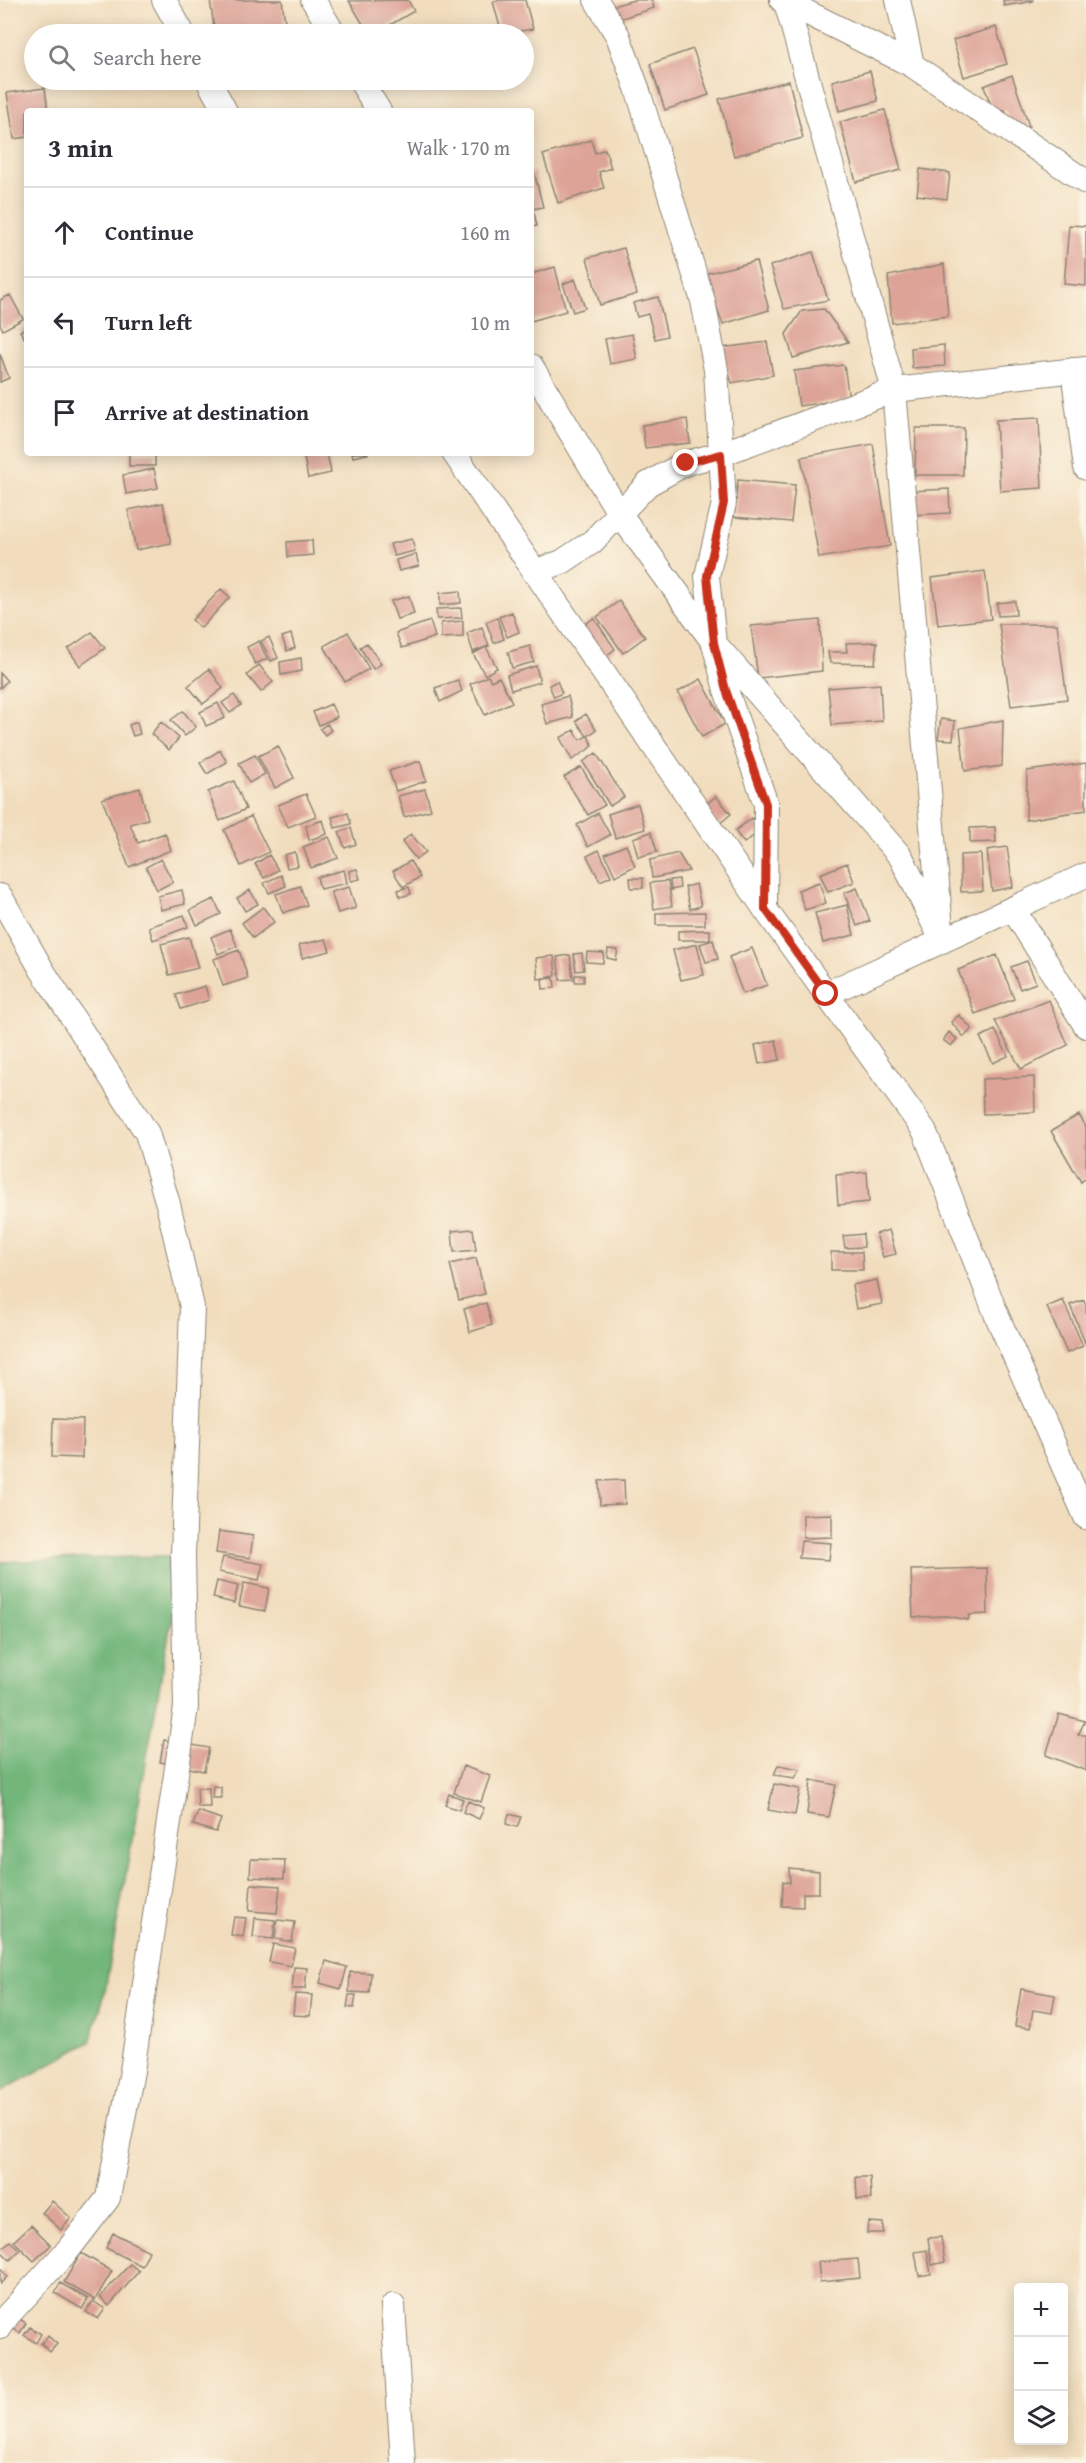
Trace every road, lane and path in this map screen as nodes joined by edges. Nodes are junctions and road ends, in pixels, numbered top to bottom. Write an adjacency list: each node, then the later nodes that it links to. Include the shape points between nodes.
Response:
1 (164, 0): 6 (street)
2 (313, 0): 7 (street)
3 (596, 0): 17 (street, via 618,36 637,88 703,301 716,370)
4 (898, 0): 8 (street)
5 (784, 1): 8 (street); 16 (street)
6 (177, 24)
7 (328, 24)
8 (912, 64): 13 (street)
9 (213, 90): 11 (street)
10 (366, 90): 12 (street)
11 (223, 108)
12 (377, 108)
13 (1086, 182)
14 (1079, 369): 16 (street); 19 (street)
15 (534, 371): 20 (street)
16 (894, 390): 17 (street); 27 (street)
17 (721, 454): 20 (street, via 686,463 648,484); 22 (street, via 724,503 707,576)
18 (456, 456): 21 (street)
19 (1086, 468)
20 (619, 513): 21 (street, via 592,542 562,562); 22 (street)
21 (534, 572): 25 (street)
22 (714, 643): 25 (street, via 726,690 766,804); 27 (street, via 901,857)
23 (1086, 875): 26 (street)
24 (0, 896): 32 (street, via 42,970 147,1133 192,1307 183,1555 186,1707 132,2071 108,2198)
25 (765, 909): 28 (street)
26 (1013, 909): 27 (street); 29 (street)
27 (942, 941): 28 (street)
28 (826, 994): 30 (street, via 924,1130 997,1316)
29 (1086, 1026)
30 (1086, 1517)
31 (393, 2306): 33 (street)
32 (0, 2327)
33 (403, 2463)

